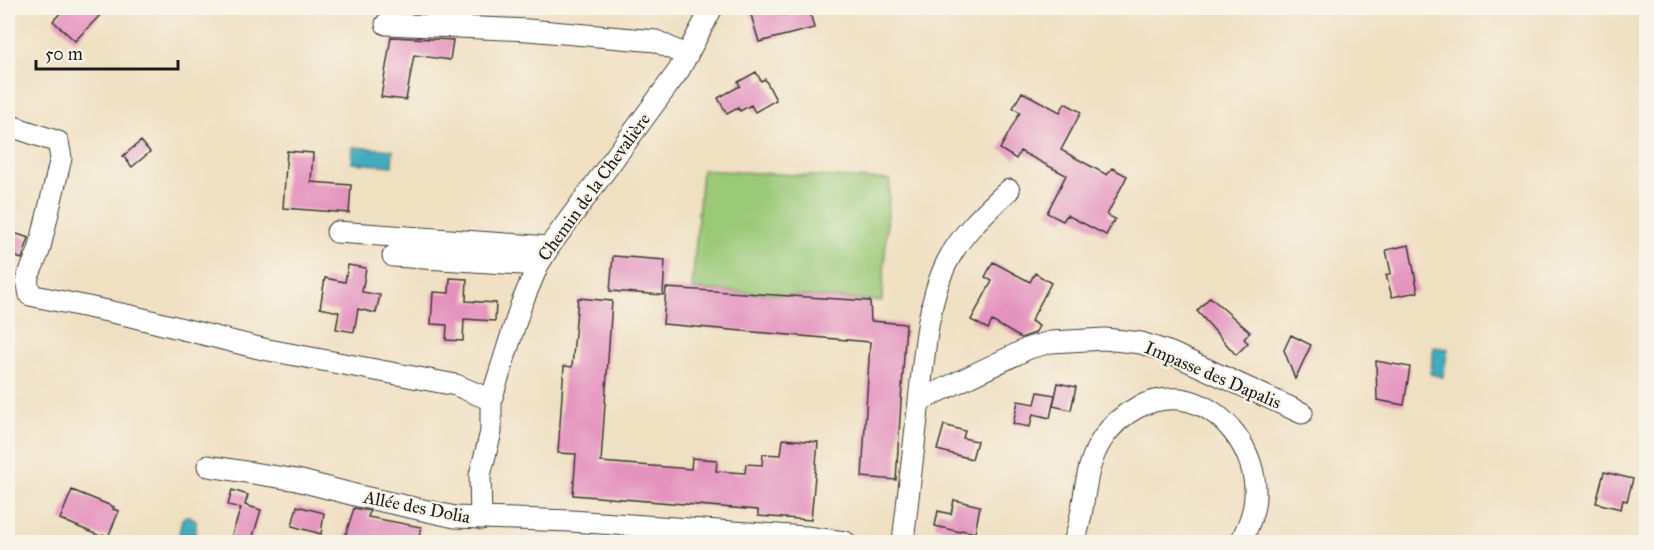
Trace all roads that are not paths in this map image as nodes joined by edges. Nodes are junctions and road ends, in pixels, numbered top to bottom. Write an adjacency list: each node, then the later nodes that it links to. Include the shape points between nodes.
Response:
1 (712, 8): 3 (street, Chemin de la Chevalière)
2 (386, 24): 3 (street, via 656,41)
3 (687, 56): 8 (street, Chemin de la Chevalière)
4 (8, 124): 9 (street, via 58,142 61,158 39,251 27,279 30,295 263,349 456,385)
5 (1009, 190): 10 (street, via 959,242 937,285)
6 (337, 232): 8 (street)
7 (393, 256): 8 (street)
8 (543, 256): 9 (street, Chemin de la Chevalière, via 521,305)
9 (491, 400): 13 (street, Chemin de la Chevalière, via 491,432 480,475)
10 (919, 401): 11 (street, Impasse des Dapalis, via 1029,348 1051,342 1106,339 1141,343 1171,353); 15 (street)
11 (1302, 413)
12 (208, 466): 13 (street, Allée des Dolia, via 297,480 455,518)
13 (481, 519): 14 (street, Allée des Dolia, via 594,523)
14 (845, 543)
15 (903, 543)
16 (1074, 543): 17 (street, via 1088,472 1102,439 1135,407 1180,399 1214,413 1233,430 1247,452 1255,495 1253,512)
17 (1240, 543)

